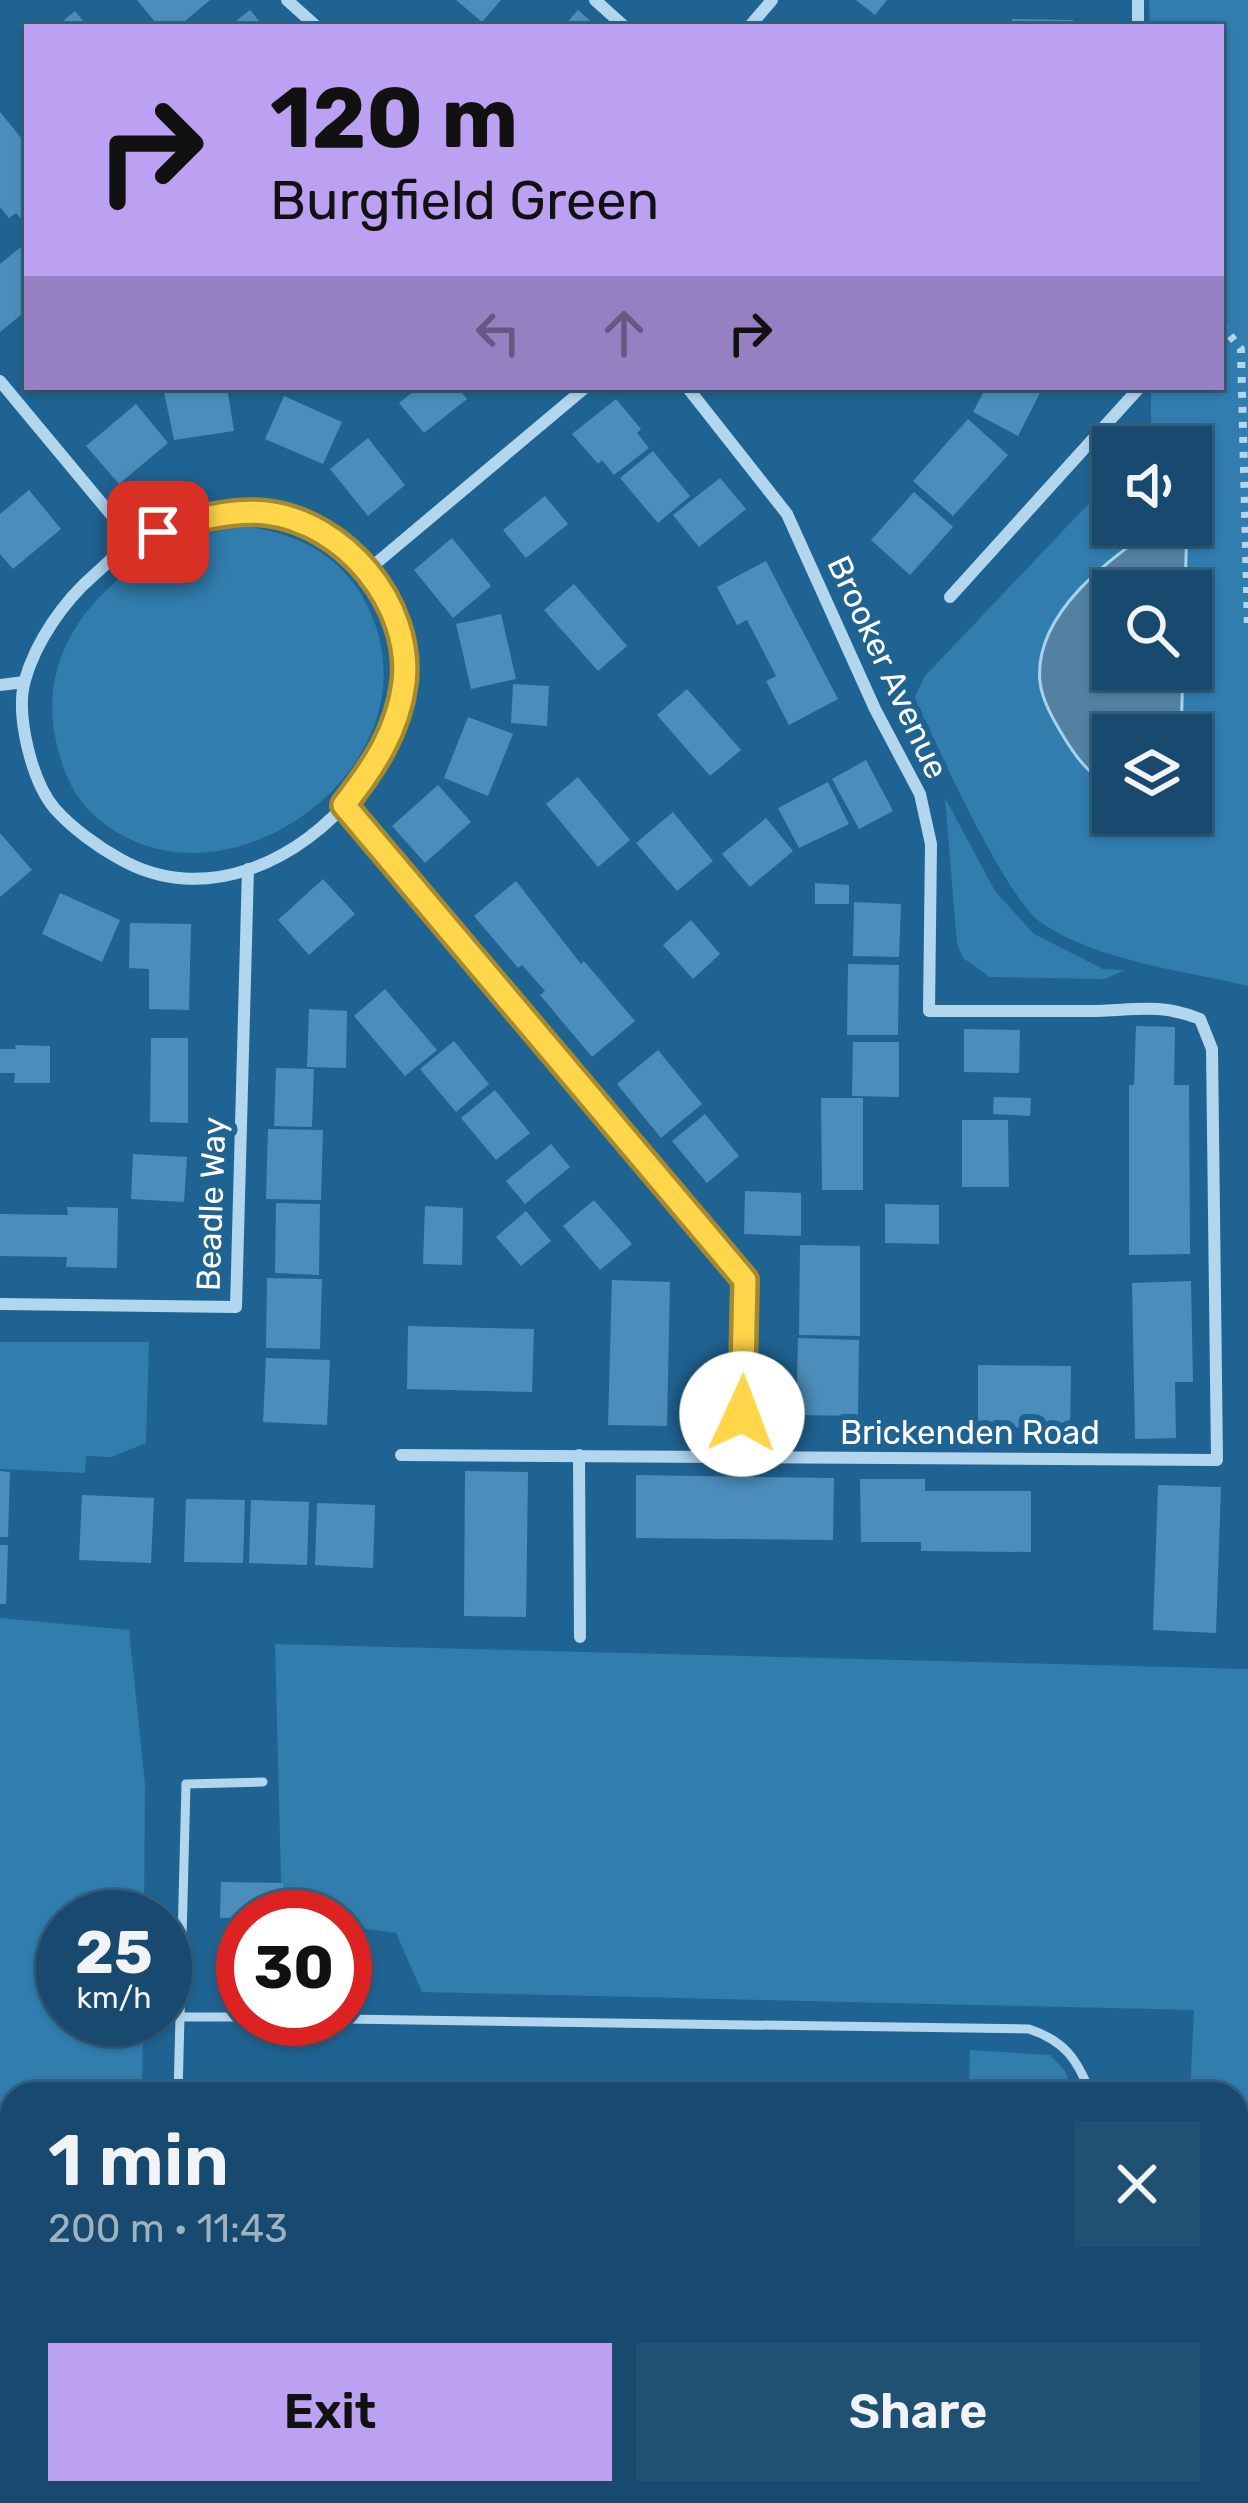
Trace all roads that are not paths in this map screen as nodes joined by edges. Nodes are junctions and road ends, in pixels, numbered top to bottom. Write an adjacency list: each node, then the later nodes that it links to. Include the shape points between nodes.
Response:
1 (287, 0): 4 (street)
2 (595, 0): 5 (street)
3 (772, 0): 6 (street)
4 (314, 24)
5 (622, 24)
6 (752, 24)
7 (0, 381): 11 (street)
8 (582, 390): 12 (street)
9 (689, 390): 22 (street, Brooker Avenue, via 788,514 920,794 931,844 929,1011 1143,1006 1199,1019 1212,1049)
10 (1136, 390): 13 (street)
11 (133, 542): 12 (street, via 182,523 265,513 294,519); 14 (street, via 76,590)
12 (368, 570): 16 (street, via 397,618 404,680 391,734)
13 (950, 597)
14 (24, 682): 15 (street); 17 (street, via 33,767 53,808 82,833 144,873 198,880)
15 (0, 685)
16 (344, 805): 17 (street, via 305,842); 21 (street, via 745,1280)
17 (248, 869): 18 (street, Beadle Way, via 236,1307)
18 (0, 1304)
19 (401, 1455): 20 (street, Brickenden Road)
20 (579, 1455): 21 (street, Brickenden Road); 23 (street)
21 (740, 1459): 22 (street, Brickenden Road)
22 (1217, 1460)
23 (580, 1637)
24 (263, 1781): 25 (lane, via 186,1784)
25 (183, 1890)
26 (372, 2019): 29 (lane, via 1029,2029 1056,2038)
27 (179, 2046): 28 (lane)
28 (178, 2082)
29 (1086, 2082)

